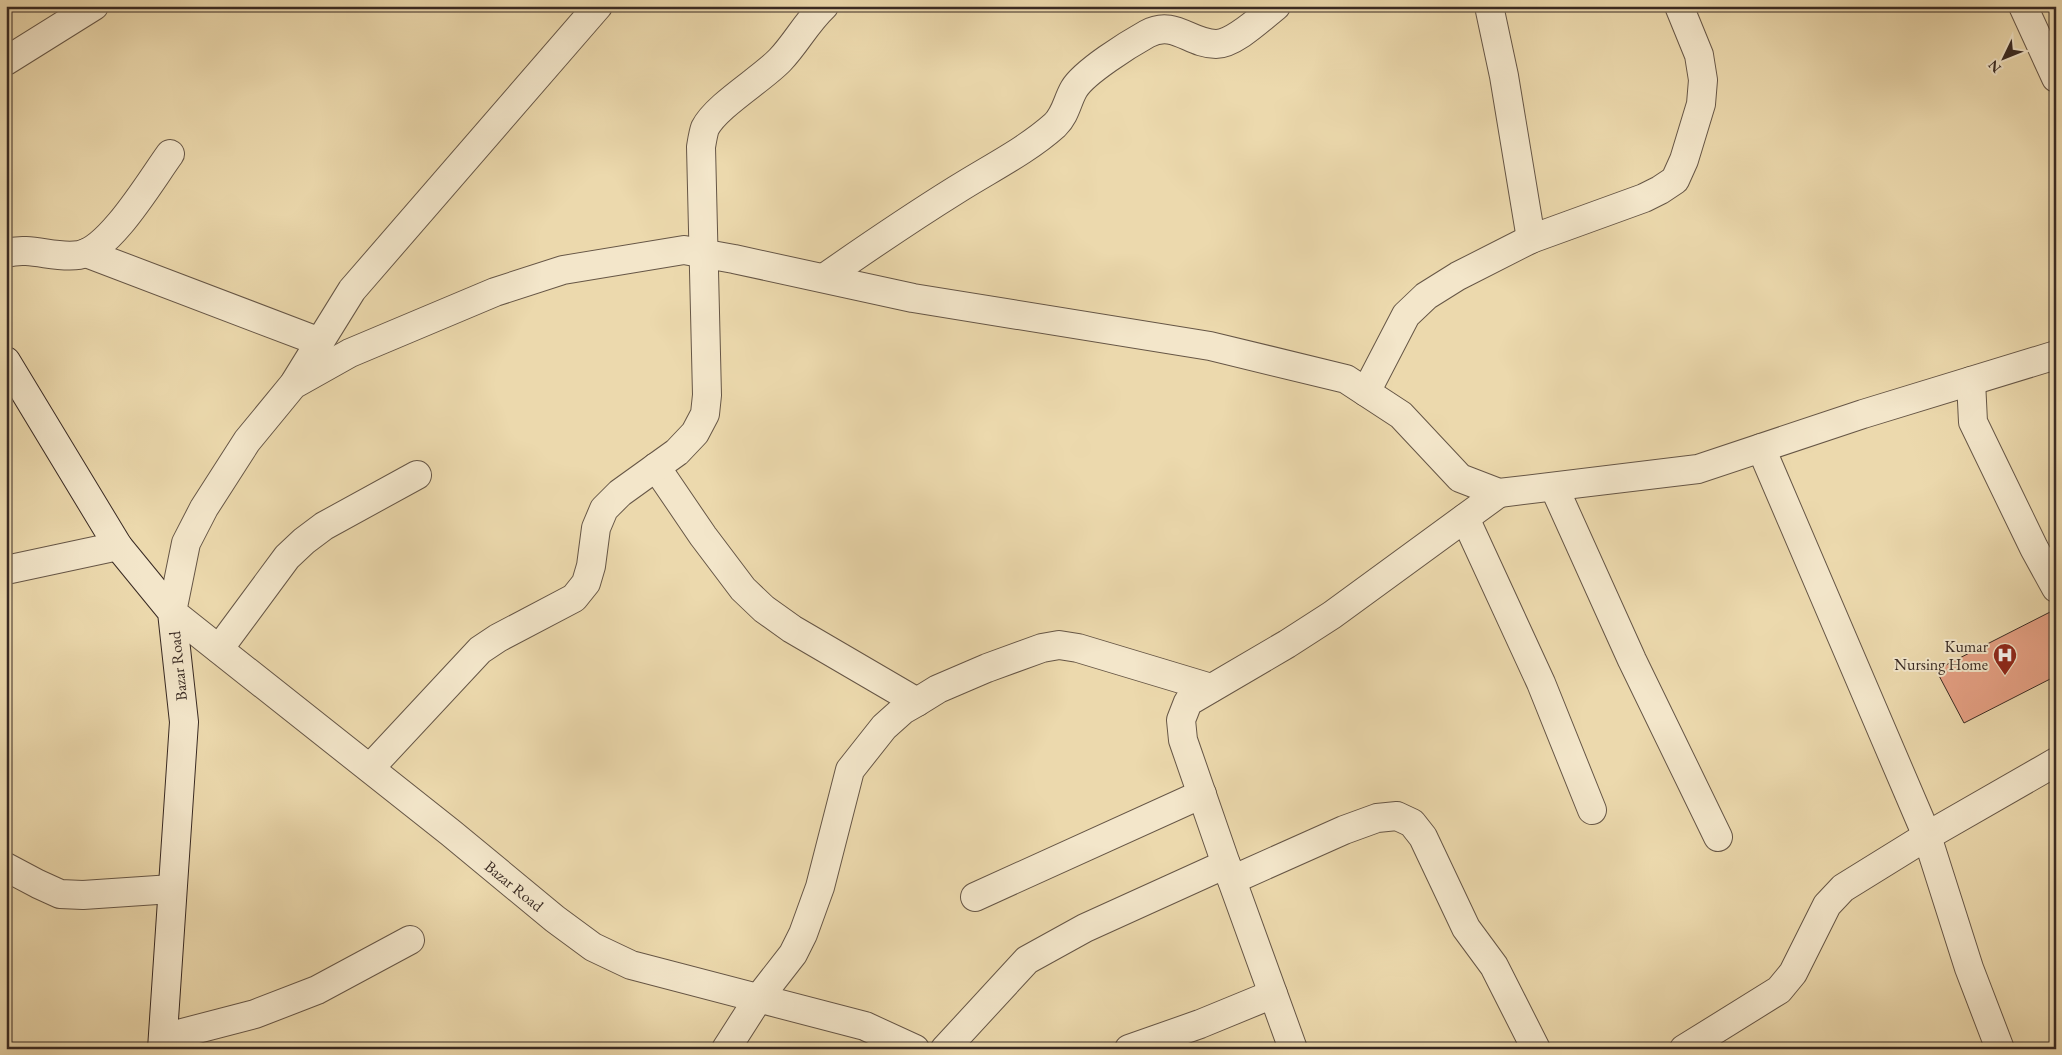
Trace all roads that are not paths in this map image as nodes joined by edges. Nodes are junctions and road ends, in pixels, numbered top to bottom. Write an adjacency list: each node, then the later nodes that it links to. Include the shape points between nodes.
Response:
1 (94, 6): 8 (street)
2 (598, 6): 16 (street, via 352,290)
3 (824, 6): 13 (street, via 809,20 793,47 717,113 706,128 701,147)
4 (1276, 6): 15 (street, via 1238,36 1217,45 1166,29 1150,33 1121,50 1082,79 1066,112 1029,145 905,222)
5 (1489, 6): 11 (street)
6 (1679, 6): 11 (street, via 1699,55 1704,80 1701,104 1684,160 1674,180 1644,198)
7 (2023, 6): 9 (street)
8 (6, 61)
9 (2055, 76)
10 (170, 154): 12 (street, via 115,230 96,248)
11 (1531, 239): 21 (street, via 1426,296 1406,315)
12 (86, 252): 14 (street, via 61,256 33,251); 16 (street)
13 (703, 253): 15 (street); 20 (street, via 684,250 563,270 495,292 350,353); 23 (street, via 707,395 704,414 695,433)
14 (6, 254)
15 (824, 278): 21 (street, via 913,298 1210,346 1346,379)
16 (320, 342): 20 (street)
17 (2056, 355): 19 (street)
18 (6, 362): 28 (street, Bazar Road)
19 (1971, 381): 22 (street); 30 (street, via 1973,422)
20 (293, 385): 31 (street, via 246,441 204,508 186,543)
21 (1366, 392): 26 (street, via 1401,415 1460,478)
22 (1761, 448): 25 (street, via 1698,469); 39 (street)
23 (656, 467): 34 (street, via 703,536 743,588 764,609 792,629); 36 (street, via 620,493 604,510 596,528 586,583 574,598 480,650)
24 (417, 475): 32 (street, via 324,526 304,541 287,557)
25 (1554, 486): 26 (street); 40 (street, via 1632,660)
26 (1499, 493): 27 (street)
27 (1465, 518): 33 (street, via 1332,615); 38 (street, via 1541,683)
28 (118, 546): 29 (street); 31 (street, Bazar Road)
29 (6, 570)
30 (2056, 588)
31 (172, 612): 32 (street, Bazar Road); 43 (street, Bazar Road, via 184,722)
32 (219, 649): 36 (street, Bazar Road)
33 (1211, 688): 34 (street, via 1059,645 986,668); 37 (street, via 1188,702 1182,720 1183,740)
34 (917, 702): 47 (street, via 884,727 850,770 820,887 803,934 793,954)
35 (2056, 762): 39 (street)
36 (370, 768): 47 (street, Bazar Road, via 593,947 631,966)
37 (1202, 794): 42 (street); 44 (street)
38 (1592, 810)
39 (1927, 836): 55 (street, via 1843,888 1827,905 1793,973 1778,990); 56 (street, via 1969,968)
40 (1718, 837)
41 (6, 867): 43 (street, via 60,894)
42 (1229, 872): 46 (street); 51 (street, via 1085,928 1027,960); 54 (street, via 1377,818 1397,816 1412,823 1423,837 1466,928 1494,966)
43 (172, 888): 48 (street, Bazar Road)
44 (975, 897)
45 (410, 940): 48 (street, via 317,990 255,1014)
46 (1273, 994): 52 (street); 53 (street)
47 (758, 998): 49 (street); 50 (street, Bazar Road, via 865,1026)
48 (162, 1043)
49 (726, 1049)
50 (915, 1049)
51 (945, 1049)
52 (1129, 1049)
53 (1293, 1049)
54 (1536, 1049)
55 (1684, 1049)
56 (2000, 1049)

